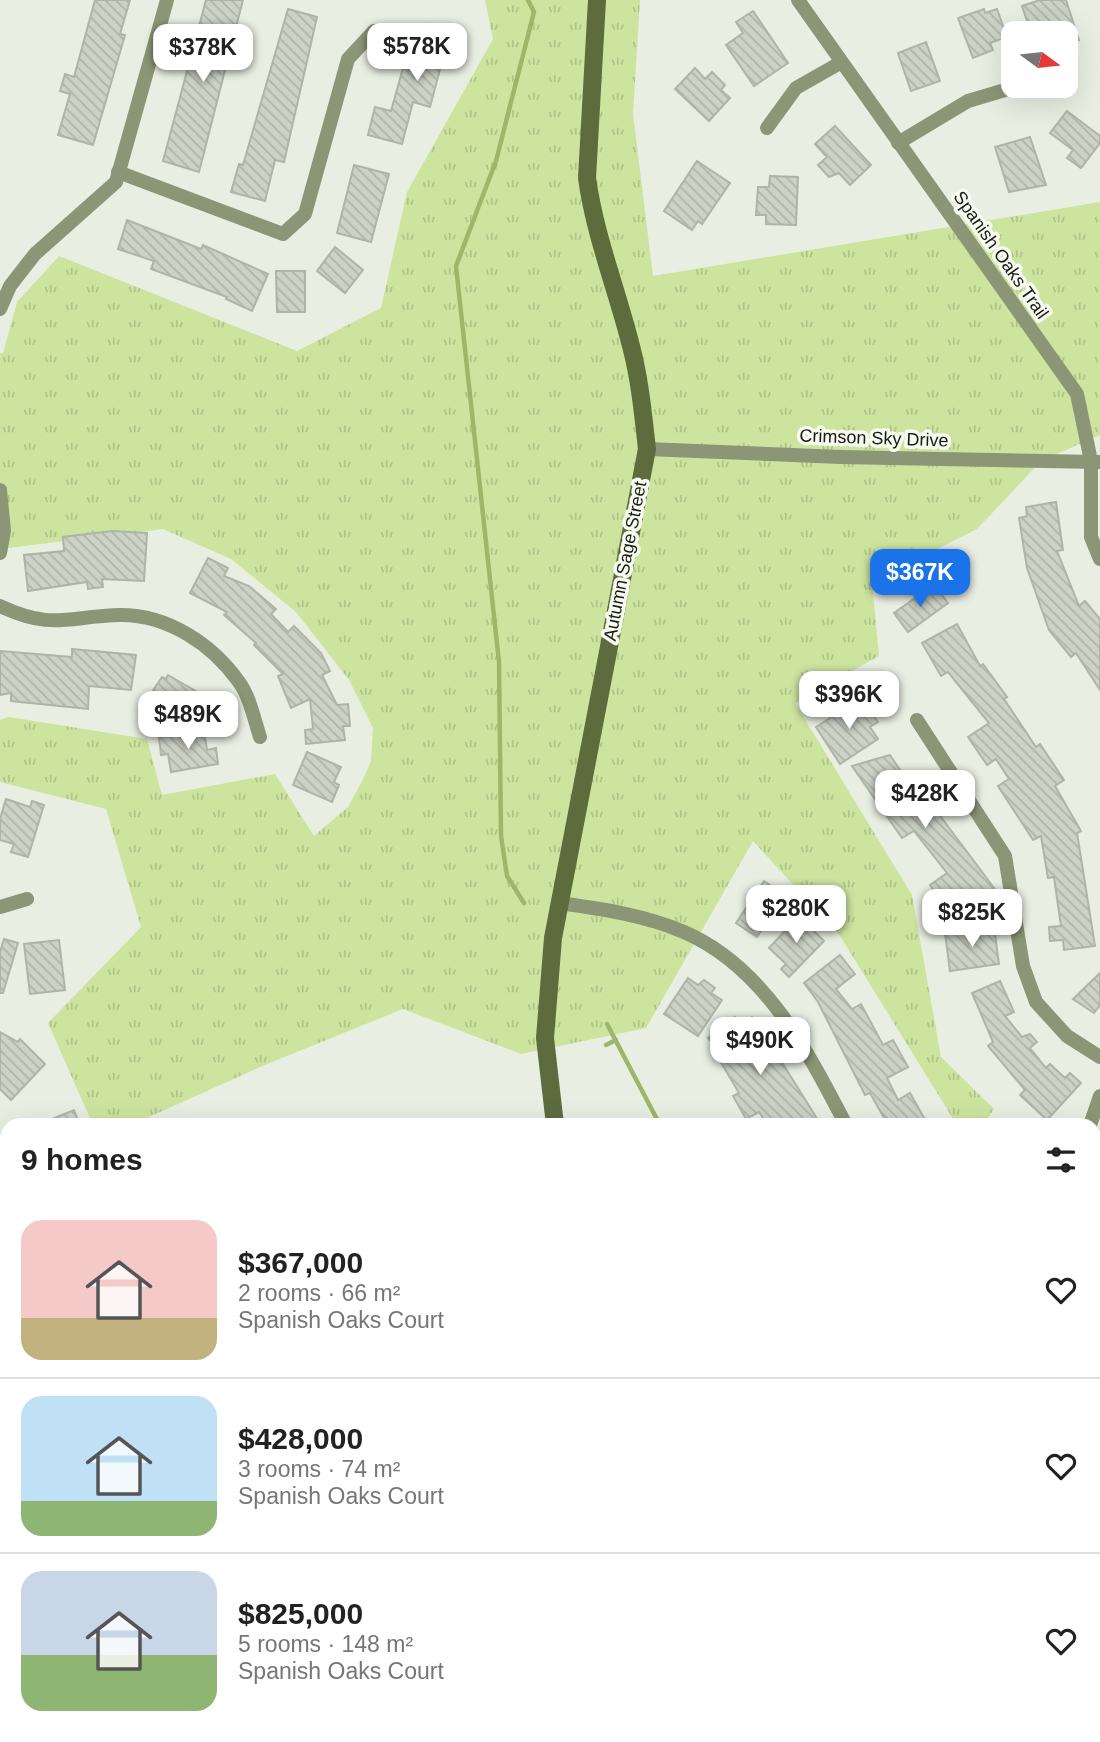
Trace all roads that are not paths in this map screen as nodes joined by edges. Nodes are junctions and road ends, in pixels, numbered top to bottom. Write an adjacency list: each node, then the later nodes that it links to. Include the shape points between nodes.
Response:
1 (167, 0): 9 (street)
2 (597, 0): 11 (street, Autumn Sage Street, via 587,178 631,346)
3 (798, 0): 5 (street, Spanish Oaks Trail)
4 (374, 32): 9 (street, via 348,59 305,214 283,234)
5 (840, 63): 7 (street, via 796,88); 8 (street, Spanish Oaks Trail)
6 (1001, 91): 8 (street, via 968,101)
7 (767, 128)
8 (898, 143): 12 (street, Spanish Oaks Trail, via 1077,394)
9 (118, 172): 10 (street, via 116,182 35,254 10,286)
10 (0, 309)
11 (647, 449): 12 (street, Crimson Sky Drive); 20 (street, Autumn Sage Street)
12 (1095, 462): 15 (street, Spanish Oaks Trail, via 1091,537)
13 (0, 491): 14 (street, via 4,531)
14 (0, 553)
15 (1100, 559)
16 (0, 606): 18 (street, via 53,622 120,615 168,624 210,651 240,683)
17 (917, 720): 22 (street, via 1006,856 1023,966 1036,1002 1067,1036)
18 (260, 737)
19 (27, 899): 21 (street)
20 (559, 903): 24 (street, Autumn Sage Street, via 545,1038); 25 (street, via 615,911 686,933 740,968 783,1014)
21 (0, 907)
22 (1100, 1057)
23 (1100, 1096): 26 (street)
24 (554, 1118)
25 (842, 1118)
26 (1092, 1118)

